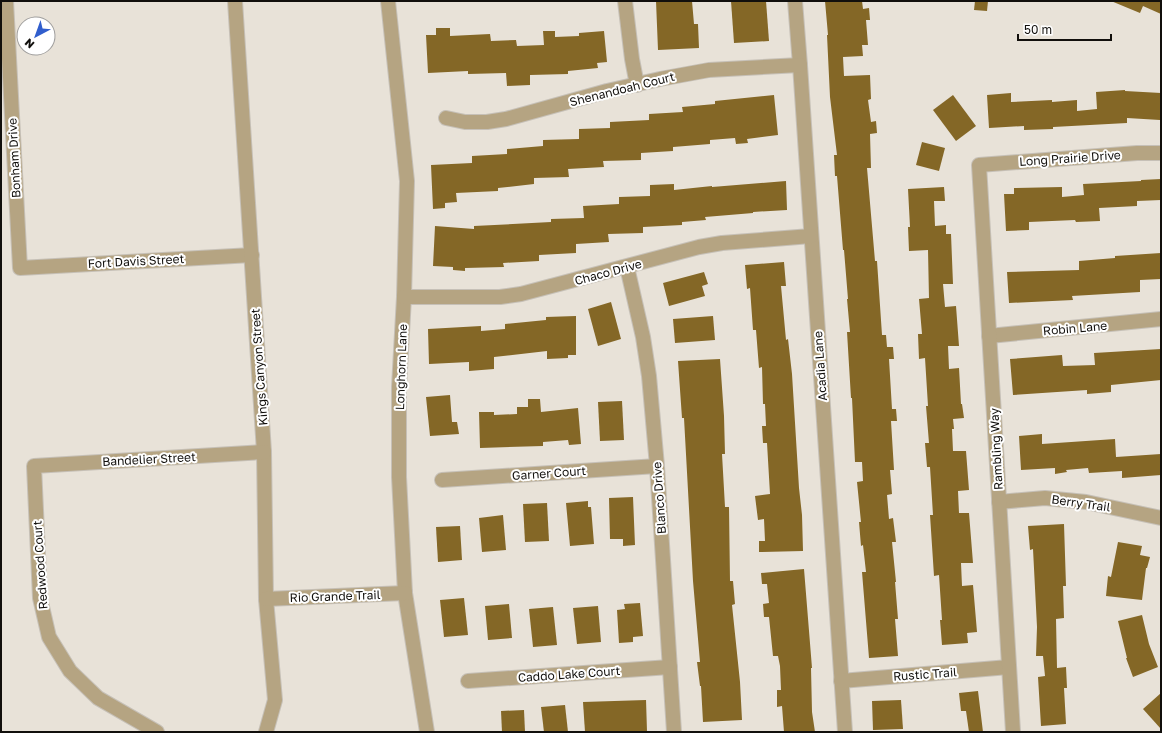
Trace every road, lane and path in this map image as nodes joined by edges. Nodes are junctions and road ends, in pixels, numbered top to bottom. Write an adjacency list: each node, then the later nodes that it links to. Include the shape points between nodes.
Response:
1 (6, 1): 14 (street, Bonham Drive)
2 (235, 1): 12 (street, Kings Canyon Street)
3 (388, 1): 15 (street, Longhorn Lane, via 407,181)
4 (624, 1): 7 (street)
5 (795, 1): 6 (street, Acadia Lane)
6 (800, 65): 7 (street, Shenandoah Court, via 709,70); 11 (street, Acadia Lane)
7 (637, 85): 8 (street, Shenandoah Court, via 506,119 465,122)
8 (446, 118)
9 (1161, 153): 10 (street, Long Prairie Drive)
10 (979, 165): 17 (street, Rambling Way)
11 (811, 236): 13 (street, Chaco Drive, via 722,243); 28 (street, Acadia Lane)
12 (252, 255): 14 (street, Fort Davis Street); 18 (street, Kings Canyon Street)
13 (627, 267): 15 (street, Chaco Drive, via 500,297); 20 (street, Blanco Drive, via 647,358)
14 (20, 268)
15 (404, 297): 24 (street, Longhorn Lane, via 399,387 399,477)
16 (1161, 319): 17 (street, Robin Lane)
17 (990, 336): 22 (street, Rambling Way)
18 (264, 452): 19 (street, Bandelier Street); 25 (street, Kings Canyon Street)
19 (34, 466): 30 (street, Redwood Court, via 40,598 49,637 70,671 98,698)
20 (657, 466): 21 (street, Garner Court); 26 (street, Blanco Drive)
21 (442, 480)
22 (999, 502): 23 (street, Berry Trail, via 1045,498 1086,502); 27 (street, Rambling Way)
23 (1161, 518)
24 (405, 593): 25 (street, Rio Grande Trail); 32 (street, Longhorn Lane)
25 (266, 599): 31 (street, Kings Canyon Street, via 275,700)
26 (670, 667): 29 (street, Caddo Lake Court); 33 (street, Blanco Drive)
27 (1009, 668): 28 (street, Rustic Trail); 35 (street, Rambling Way)
28 (841, 680): 34 (street, Acadia Lane)
29 (468, 681)
30 (157, 732)
31 (266, 732)
32 (426, 732)
33 (674, 732)
34 (845, 732)
35 (1013, 732)

